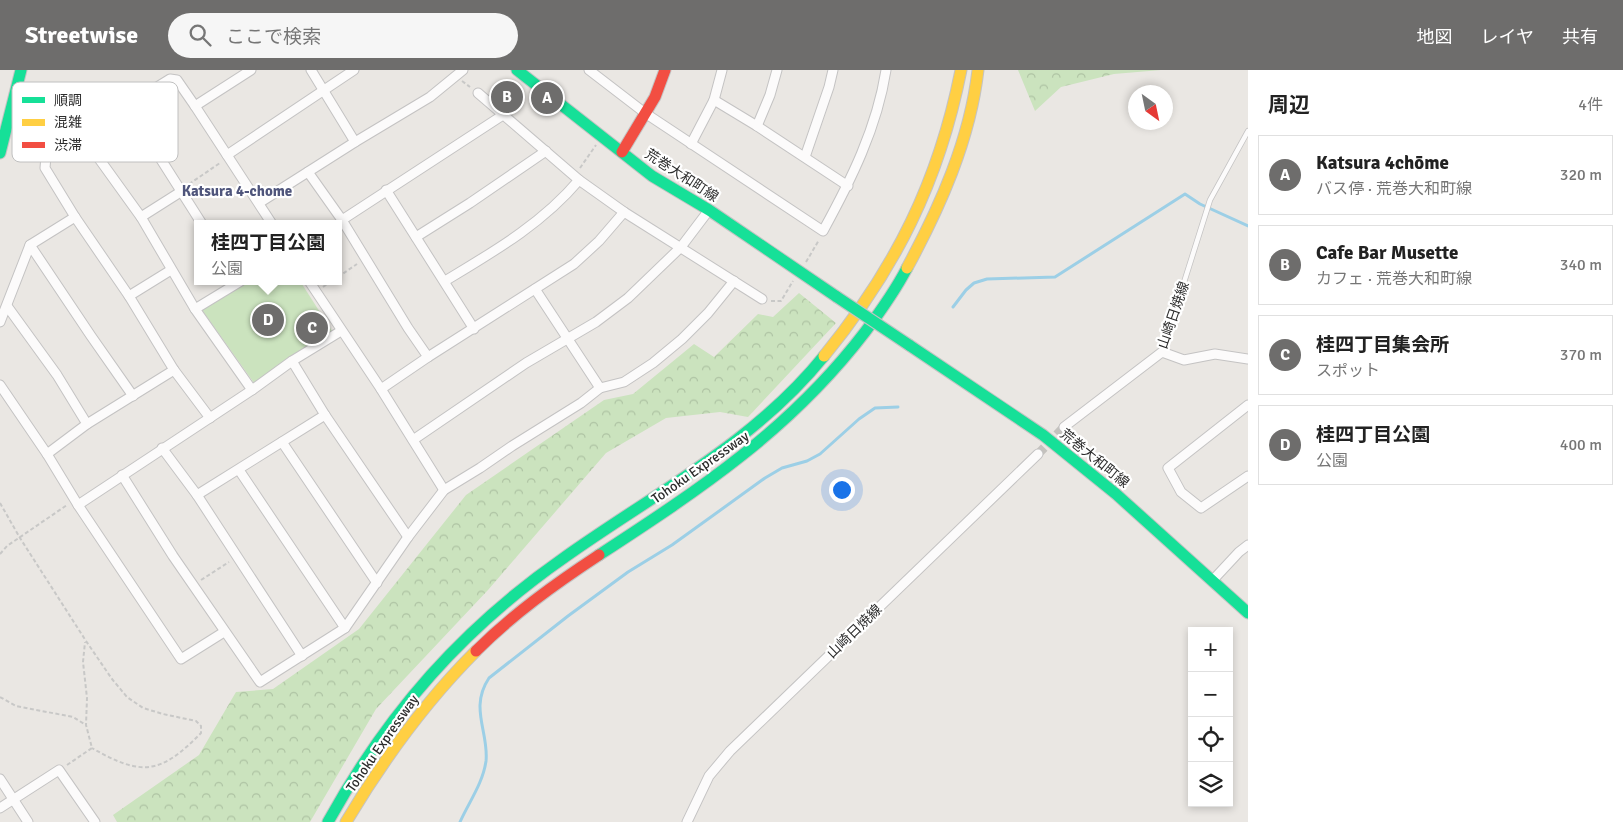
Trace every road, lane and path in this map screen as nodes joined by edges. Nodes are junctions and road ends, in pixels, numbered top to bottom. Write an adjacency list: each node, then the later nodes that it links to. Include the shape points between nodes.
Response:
1 (251, 70): 19 (street)
2 (311, 70): 15 (street)
3 (354, 70): 15 (street)
4 (517, 70): 28 (main road, 荒巻大和町線)
5 (665, 70): 20 (main road)
6 (722, 70): 17 (street)
7 (777, 70): 22 (street)
8 (833, 70): 31 (street)
9 (886, 70): 37 (street, via 870,132)
10 (961, 70): 120 (main road, Tohoku Expressway, via 945,141 923,200 882,278 811,372 770,413 726,449 536,577 491,615 419,688 389,726 361,765)
11 (978, 70): 121 (main road, Tohoku Expressway, via 963,138 938,208 924,240 861,340 813,395 778,428 696,491 548,589 469,658 402,735)
12 (457, 72): 16 (path); 24 (street, via 430,97)
13 (595, 72): 20 (street)
14 (165, 82): 19 (street, via 177,80)
15 (323, 90): 24 (street); 30 (street)
16 (478, 93): 21 (street)
17 (714, 100): 22 (street); 25 (street)
18 (12, 106): 29 (main road)
19 (196, 106): 30 (street)
20 (645, 113): 25 (street); 28 (main road)
21 (503, 115): 27 (street); 38 (street)
22 (757, 126): 31 (street)
23 (1248, 131): 71 (lane, 山崎日焼線, via 1210,200)
24 (356, 142): 35 (street)
25 (692, 144): 48 (street)
26 (597, 145): 36 (path)
27 (546, 151): 36 (street); 49 (street)
28 (622, 152): 41 (main road, 荒巻大和町線, via 652,176)
29 (0, 153)
30 (227, 155): 39 (path); 40 (street)
31 (805, 157): 37 (street)
32 (46, 162): 43 (street, via 45,168)
33 (101, 162): 44 (street)
34 (163, 162): 39 (street)
35 (308, 172): 40 (street); 47 (street)
36 (576, 178): 42 (street); 56 (street, via 563,199 533,224 501,248)
37 (848, 186): 48 (street)
38 (386, 190): 47 (street); 49 (street)
39 (182, 191): 44 (street); 45 (street)
40 (259, 203): 46 (street)
41 (709, 210): 51 (street); 103 (main road, 荒巻大和町線, bridge, via 1043,435 1116,494)
42 (624, 212): 51 (street); 61 (street, via 574,264)
43 (75, 217): 50 (street); 62 (street)
44 (141, 217): 54 (street)
45 (200, 220)
46 (270, 220)
47 (342, 220): 52 (street)
48 (823, 231): 53 (path)
49 (416, 237): 56 (street)
50 (30, 244): 65 (street); 80 (street)
51 (681, 247): 57 (street); 70 (street, via 628,298)
52 (366, 259): 55 (path); 72 (street)
53 (805, 263)
54 (171, 270): 62 (street); 66 (street)
55 (342, 274)
56 (445, 281): 68 (street)
57 (734, 281): 63 (street); 77 (street, via 708,313 653,363 624,382)
58 (794, 281): 64 (path)
59 (234, 285): 66 (street)
60 (312, 285): 69 (street)
61 (535, 289): 68 (street); 70 (street)
62 (129, 296): 75 (street)
63 (762, 299)
64 (781, 301)
65 (7, 306): 67 (street); 84 (street, via 57,375)
66 (195, 308): 79 (street)
67 (0, 322)
68 (474, 329): 72 (street)
69 (341, 331): 74 (street); 78 (street)
70 (569, 340): 77 (street); 86 (street, via 526,363)
71 (1162, 352): 73 (street, via 1184,360 1215,354); 85 (street, 山崎日焼線)
72 (428, 357): 78 (street)
73 (1248, 359)
74 (292, 362): 79 (street); 82 (street)
75 (174, 370): 80 (street); 83 (street)
76 (0, 385): 89 (street)
77 (600, 388): 94 (street)
78 (382, 389): 86 (street)
79 (252, 390): 83 (street)
80 (133, 396): 84 (street)
81 (1248, 405): 93 (street, via 1168,468 1181,492 1201,508)
82 (325, 414): 87 (street); 98 (street)
83 (210, 418): 88 (street)
84 (87, 424): 89 (street)
85 (1064, 427)
86 (413, 440): 94 (street)
87 (282, 442): 91 (street); 104 (street)
88 (162, 448): 92 (street); 95 (street)
89 (47, 454): 96 (street)
90 (1038, 454): 122 (street, 山崎日焼線, via 730,751 708,776)
91 (239, 470): 95 (street); 107 (street)
92 (122, 475): 96 (street); 105 (street)
93 (1248, 476)
94 (444, 490): 98 (street)
95 (197, 495): 102 (street)
96 (77, 502): 99 (path); 108 (street, via 181,660)
97 (0, 503): 99 (path)
98 (408, 537): 104 (street)
99 (20, 538): 101 (path); 109 (path)
100 (1248, 545): 103 (street)
101 (0, 554)
102 (237, 557): 105 (path); 110 (street)
103 (1212, 581): 106 (main road, 荒巻大和町線)
104 (377, 583): 107 (street)
105 (193, 585): 108 (street)
106 (1248, 613)
107 (344, 628): 110 (street)
108 (224, 632): 110 (street, via 260,682)
109 (86, 640): 112 (path, via 83,662); 113 (path, via 127,697 144,708 196,721 201,726 201,733 188,747 168,761 145,768 128,766)
110 (302, 656)
111 (0, 697): 112 (path, via 16,706 73,717)
112 (86, 726): 113 (path)
113 (92, 748): 114 (path)
114 (59, 770): 116 (street); 119 (street)
115 (0, 779): 116 (street)
116 (13, 799): 117 (street); 118 (street)
117 (0, 808)
118 (28, 822)
119 (95, 822)
120 (328, 822)
121 (346, 822)
122 (687, 822)

